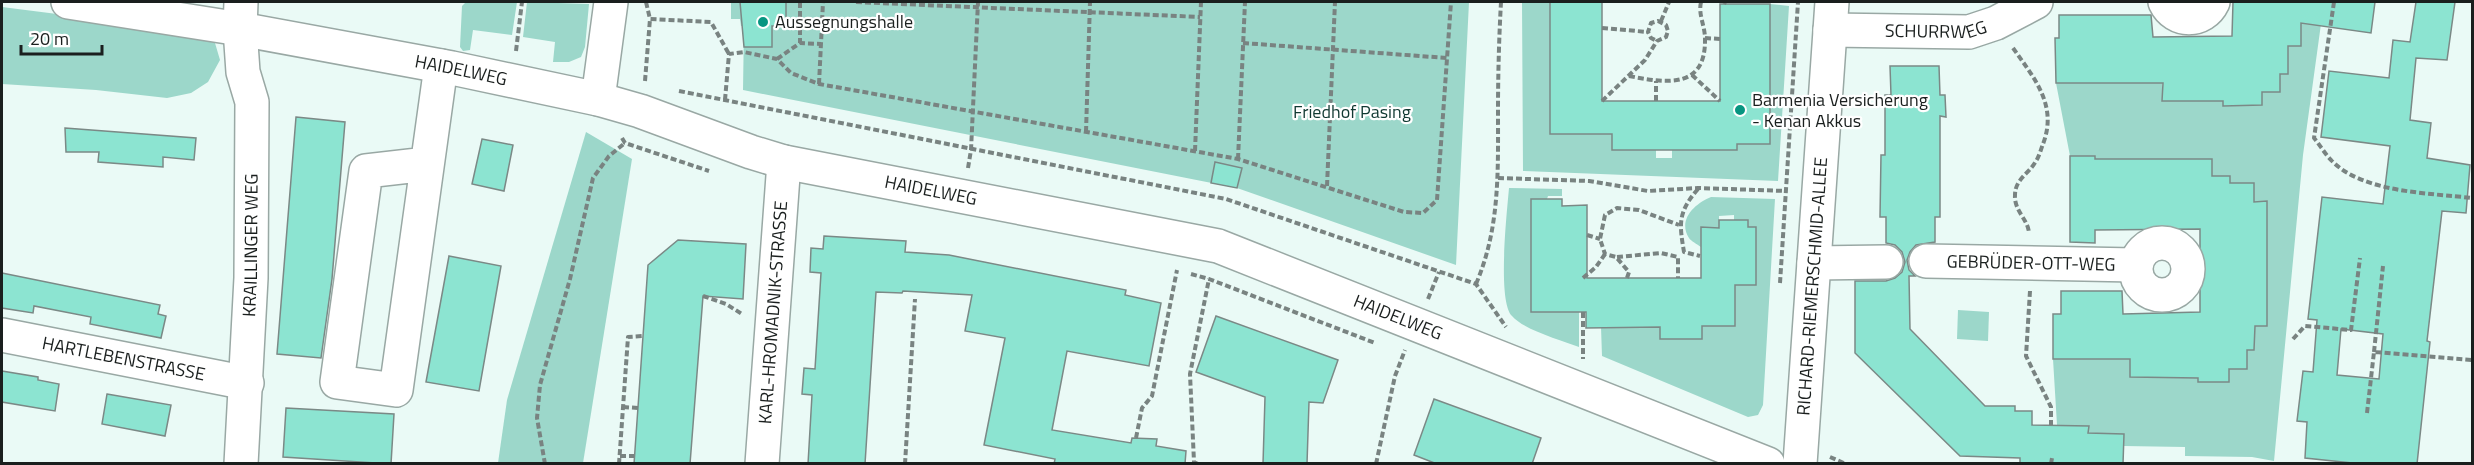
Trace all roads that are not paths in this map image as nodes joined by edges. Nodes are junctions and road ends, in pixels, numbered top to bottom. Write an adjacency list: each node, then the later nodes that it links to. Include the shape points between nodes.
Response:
1 (68, 2): 6 (street, HAIDELWEG)
2 (611, 2): 9 (street)
3 (2036, 2): 7 (street, SCHURRWEG, via 1969,32)
4 (2165, 2): 5 (street, via 2172,12 2188,18 2205,13)
5 (2213, 2)
6 (240, 15): 8 (street, HAIDELWEG); 17 (street, KRAILLINGER WEG, via 243,72 252,102)
7 (1831, 16): 14 (street, RICHARD-RIEMERSCHMID-ALLEE)
8 (441, 66): 9 (street, HAIDELWEG); 11 (street)
9 (598, 99): 10 (street, HAIDELWEG)
10 (784, 162): 19 (street, KARL-HROMADNIK-STRASSE); 20 (street, HAIDELWEG, via 1218,246)
11 (427, 164): 11 (street, via 396,390 337,382 366,171)
12 (1926, 261): 15 (street, GEBRÜDER-OTT-WEG)
13 (1886, 262): 14 (street)
14 (1814, 263): 21 (street, RICHARD-RIEMERSCHMID-ALLEE)
15 (2135, 265)
16 (2, 335): 17 (street, HARTLEBENSTRASSE)
17 (247, 383): 18 (street, KRAILLINGER WEG)
18 (241, 464)
19 (762, 464)
20 (1768, 464)
21 (1800, 464)

